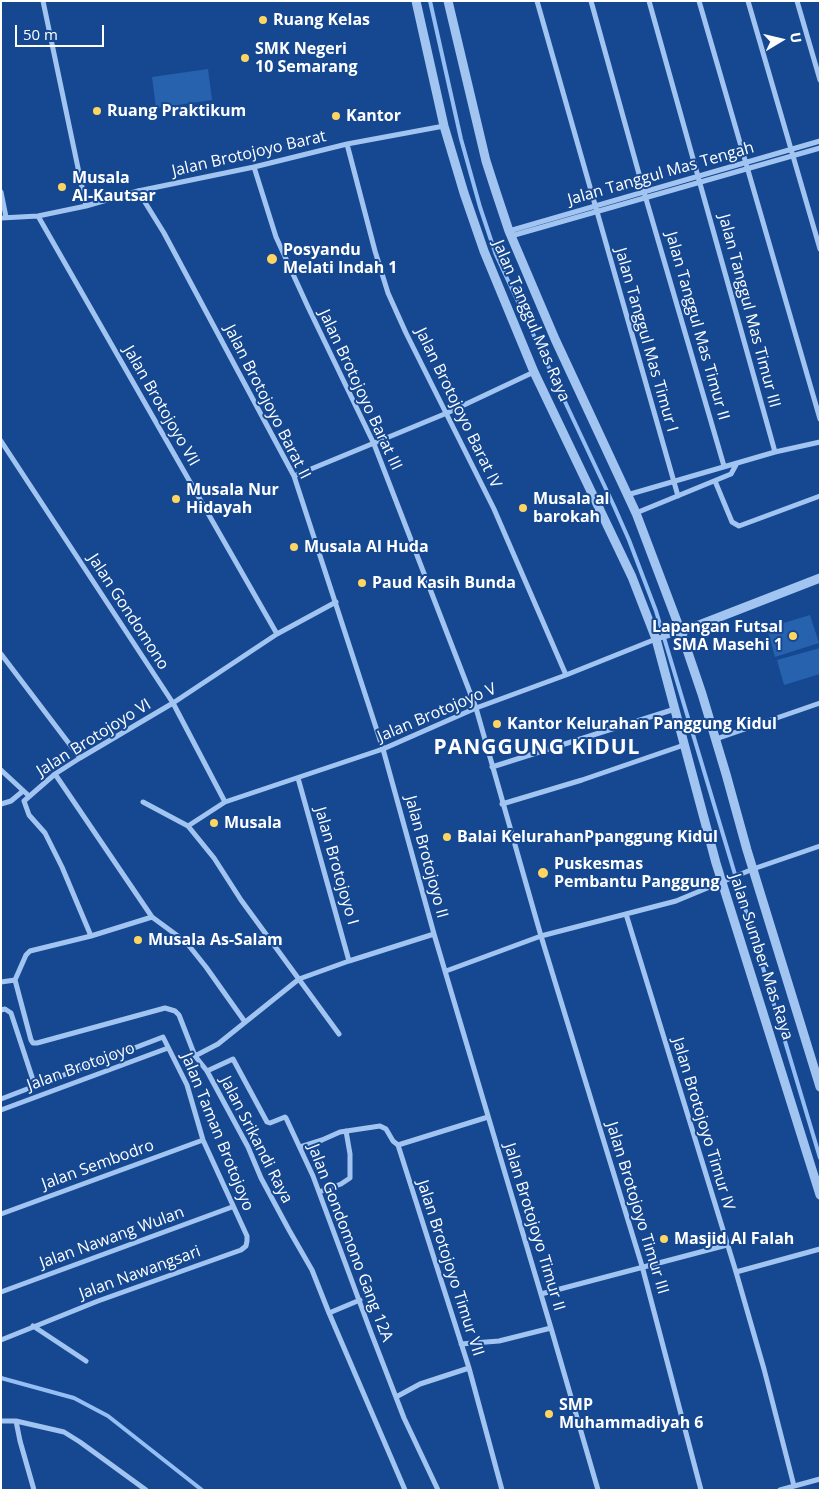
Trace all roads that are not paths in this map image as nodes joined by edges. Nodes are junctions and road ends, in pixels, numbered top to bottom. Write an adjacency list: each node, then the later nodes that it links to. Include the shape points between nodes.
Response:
1 (43, 1): 23 (street)
2 (416, 1): 11 (street, Jalan Tanggul Mas Raya)
3 (448, 1): 27 (street, Jalan Tanggul Mas Raya, via 486,161)
4 (537, 1): 24 (street, Jalan Tanggul Mas Timur I)
5 (591, 1): 22 (street, Jalan Tanggul Mas Timur II)
6 (649, 1): 19 (street, Jalan Tanggul Mas Timur III)
7 (699, 1): 17 (street)
8 (748, 1): 15 (street)
9 (798, 1): 10 (street)
10 (820, 80)
11 (444, 126): 13 (street, Jalan Brotojoyo Barat); 29 (street, Jalan Tanggul Mas Raya, via 481,242)
12 (820, 141): 15 (street, Jalan Tanggul Mas Tengah)
13 (348, 144): 18 (street, Jalan Brotojoyo Barat); 30 (street, Jalan Brotojoyo Barat IV, via 374,252 388,293)
14 (820, 148): 16 (street, Jalan Tanggul Mas Tengah)
15 (790, 150): 16 (street); 17 (street, Jalan Tanggul Mas Tengah)
16 (792, 156): 17 (street, Jalan Tanggul Mas Tengah); 28 (street)
17 (746, 166): 19 (street, Jalan Tanggul Mas Tengah); 31 (street)
18 (254, 167): 21 (street, Jalan Brotojoyo Barat); 34 (street, Jalan Brotojoyo Barat III, via 276,237)
19 (699, 179): 22 (street, Jalan Tanggul Mas Tengah); 35 (street, Jalan Tanggul Mas Timur III)
20 (1, 192): 26 (street)
21 (138, 192): 23 (street, Jalan Brotojoyo Barat); 38 (street, Jalan Brotojoyo Barat II, via 164,233)
22 (645, 195): 24 (street, Jalan Tanggul Mas Tengah); 37 (street, Jalan Tanggul Mas Timur II)
23 (86, 206): 25 (street, Jalan Brotojoyo Barat)
24 (596, 209): 27 (street, Jalan Tanggul Mas Tengah); 40 (street, Jalan Tanggul Mas Timur I)
25 (38, 216): 26 (street, Jalan Brotojoyo Barat); 48 (street, Jalan Brotojoyo VII)
26 (4, 217)
27 (510, 234): 41 (street, Jalan Tanggul Mas Raya)
28 (820, 249)
29 (534, 372): 30 (street); 49 (street, Jalan Tanggul Mas Raya, via 625,561)
30 (447, 413): 34 (street); 51 (street, Jalan Brotojoyo Barat IV, via 494,509)
31 (820, 419)
32 (1, 441): 52 (street, Jalan Gondomono)
33 (820, 442): 35 (street)
34 (374, 444): 38 (street); 54 (street, Jalan Brotojoyo Barat III)
35 (775, 452): 36 (street)
36 (737, 463): 37 (street); 39 (street, via 731,474)
37 (724, 466): 40 (street)
38 (294, 476): 46 (street, Jalan Brotojoyo Barat II)
39 (715, 481): 42 (street); 43 (street, via 732,522 739,526)
40 (673, 482): 41 (street); 42 (street, Jalan Tanggul Mas Timur I)
41 (627, 495): 44 (street, Jalan Tanggul Mas Raya)
42 (678, 496): 44 (street)
43 (820, 496)
44 (636, 513): 47 (street, Jalan Tanggul Mas Raya)
45 (820, 578): 47 (street)
46 (336, 602): 48 (street); 58 (street, Jalan Brotojoyo Barat II)
47 (678, 633): 49 (street, Jalan Brotojoyo V); 56 (street, Jalan Sumber Mas Raya)
48 (277, 634): 52 (street)
49 (657, 639): 51 (street, Jalan Brotojoyo V); 55 (street, Jalan Sumber Mas Raya)
50 (1, 654): 59 (street)
51 (566, 675): 54 (street, Jalan Brotojoyo V)
52 (172, 703): 59 (street, Jalan Brotojoyo VI); 67 (street, Jalan Gondomono)
53 (820, 703): 56 (street)
54 (476, 708): 58 (street, Jalan Brotojoyo V); 60 (street, Jalan Brotojoyo Barat III)
55 (675, 709): 57 (street, Jalan Sumber Mas Raya); 60 (street)
56 (716, 739): 72 (street, Jalan Sumber Mas Raya)
57 (684, 745): 69 (street); 73 (street, Jalan Sumber Mas Raya)
58 (383, 749): 63 (street, Jalan Brotojoyo V); 76 (street, Jalan Brotojoyo II)
59 (80, 758): 62 (street, Jalan Brotojoyo VI)
60 (492, 767): 69 (street, Jalan Brotojoyo Barat III)
61 (1, 770): 64 (street)
62 (55, 774): 65 (street, Jalan Brotojoyo VI); 75 (street)
63 (298, 778): 67 (street, Jalan Brotojoyo V); 79 (street, Jalan Brotojoyo I)
64 (23, 792): 65 (street); 68 (street)
65 (29, 796): 77 (street, via 23,802 26,809 45,834)
66 (143, 802): 70 (street)
67 (225, 802): 70 (street, Jalan Brotojoyo V)
68 (1, 804)
69 (502, 804): 78 (street, Jalan Brotojoyo Timur III)
70 (188, 826): 81 (street)
71 (820, 846): 72 (street)
72 (751, 870): 73 (street); 92 (street, Jalan Sumber Mas Raya)
73 (723, 881): 74 (street, via 676,901); 101 (street, Jalan Sumber Mas Raya)
74 (626, 914): 78 (street); 105 (street, Jalan Brotojoyo Timur IV)
75 (152, 917): 77 (street); 85 (street, via 186,942)
76 (434, 934): 79 (street); 80 (street, Jalan Brotojoyo II)
77 (91, 936): 82 (street, via 30,951)
78 (541, 936): 80 (street); 107 (street, Jalan Brotojoyo Timur III)
79 (349, 961): 81 (street)
80 (446, 971): 95 (street, Jalan Brotojoyo Timur II)
81 (299, 979): 85 (street); 86 (street)
82 (14, 980): 83 (street); 89 (street, Jalan Srikandi Raya, via 33,1043 165,1008 179,1014)
83 (1, 982)
84 (3, 1010): 91 (street, via 11,1013)
85 (245, 1022): 89 (street, via 218,1044)
86 (339, 1034)
87 (163, 1037): 88 (street, Jalan Taman Brotojoyo); 91 (street, Jalan Brotojoyo)
88 (168, 1048): 94 (street, Jalan Brotojoyo); 97 (street, Jalan Taman Brotojoyo, via 187,1085)
89 (195, 1056): 90 (street, Jalan Srikandi Raya)
90 (207, 1071): 99 (street, Jalan Gondomono Gang 12A, via 235,1060 268,1122 286,1117); 112 (street, Jalan Srikandi Raya, via 288,1230 312,1270)
91 (35, 1086): 93 (street, Jalan Brotojoyo)
92 (820, 1087)
93 (1, 1099)
94 (1, 1110)
95 (488, 1117): 98 (street); 110 (street, Jalan Brotojoyo Timur II)
96 (346, 1132): 98 (street, via 383,1126); 99 (street); 100 (street, via 350,1178)
97 (203, 1140): 102 (street, Jalan Taman Brotojoyo); 103 (street, Jalan Sembodro)
98 (398, 1145): 116 (street, Jalan Brotojoyo Timur VII)
99 (300, 1147): 100 (street, Jalan Gondomono Gang 12A)
100 (319, 1192): 111 (street, Jalan Gondomono Gang 12A)
101 (820, 1195)
102 (232, 1207): 104 (street, Jalan Taman Brotojoyo); 109 (street, Jalan Nawang Wulan)
103 (1, 1214)
104 (247, 1236): 113 (street, Jalan Nawangsari, via 246,1246 241,1250)
105 (727, 1245): 107 (street); 108 (street, Jalan Brotojoyo Timur IV)
106 (820, 1249): 108 (street)
107 (642, 1266): 110 (street); 130 (street, Jalan Brotojoyo Timur III)
108 (736, 1272): 123 (street, Jalan Brotojoyo Timur IV)
109 (1, 1292)
110 (541, 1294): 114 (street, Jalan Brotojoyo Timur II)
111 (360, 1300): 112 (street); 119 (street, Jalan Gondomono Gang 12A)
112 (329, 1313): 126 (street, Jalan Srikandi Raya)
113 (34, 1326): 115 (street, Jalan Nawangsari); 117 (street)
114 (551, 1328): 116 (street, via 499,1341); 129 (street, Jalan Brotojoyo Timur II)
115 (1, 1340)
116 (461, 1344): 118 (street, Jalan Brotojoyo Timur VII)
117 (86, 1361)
118 (469, 1368): 119 (street, via 420,1384); 128 (street, Jalan Brotojoyo Timur VII)
119 (396, 1397): 127 (street, Jalan Gondomono Gang 12A)
120 (1, 1421): 121 (street)
121 (16, 1421): 124 (street); 125 (street, via 64,1432)
122 (820, 1479): 123 (street)
123 (794, 1486): 131 (street)
124 (34, 1490)
125 (146, 1490)
126 (405, 1490)
127 (438, 1490)
128 (502, 1490)
129 (598, 1490)
130 (702, 1490)
131 (780, 1490)

